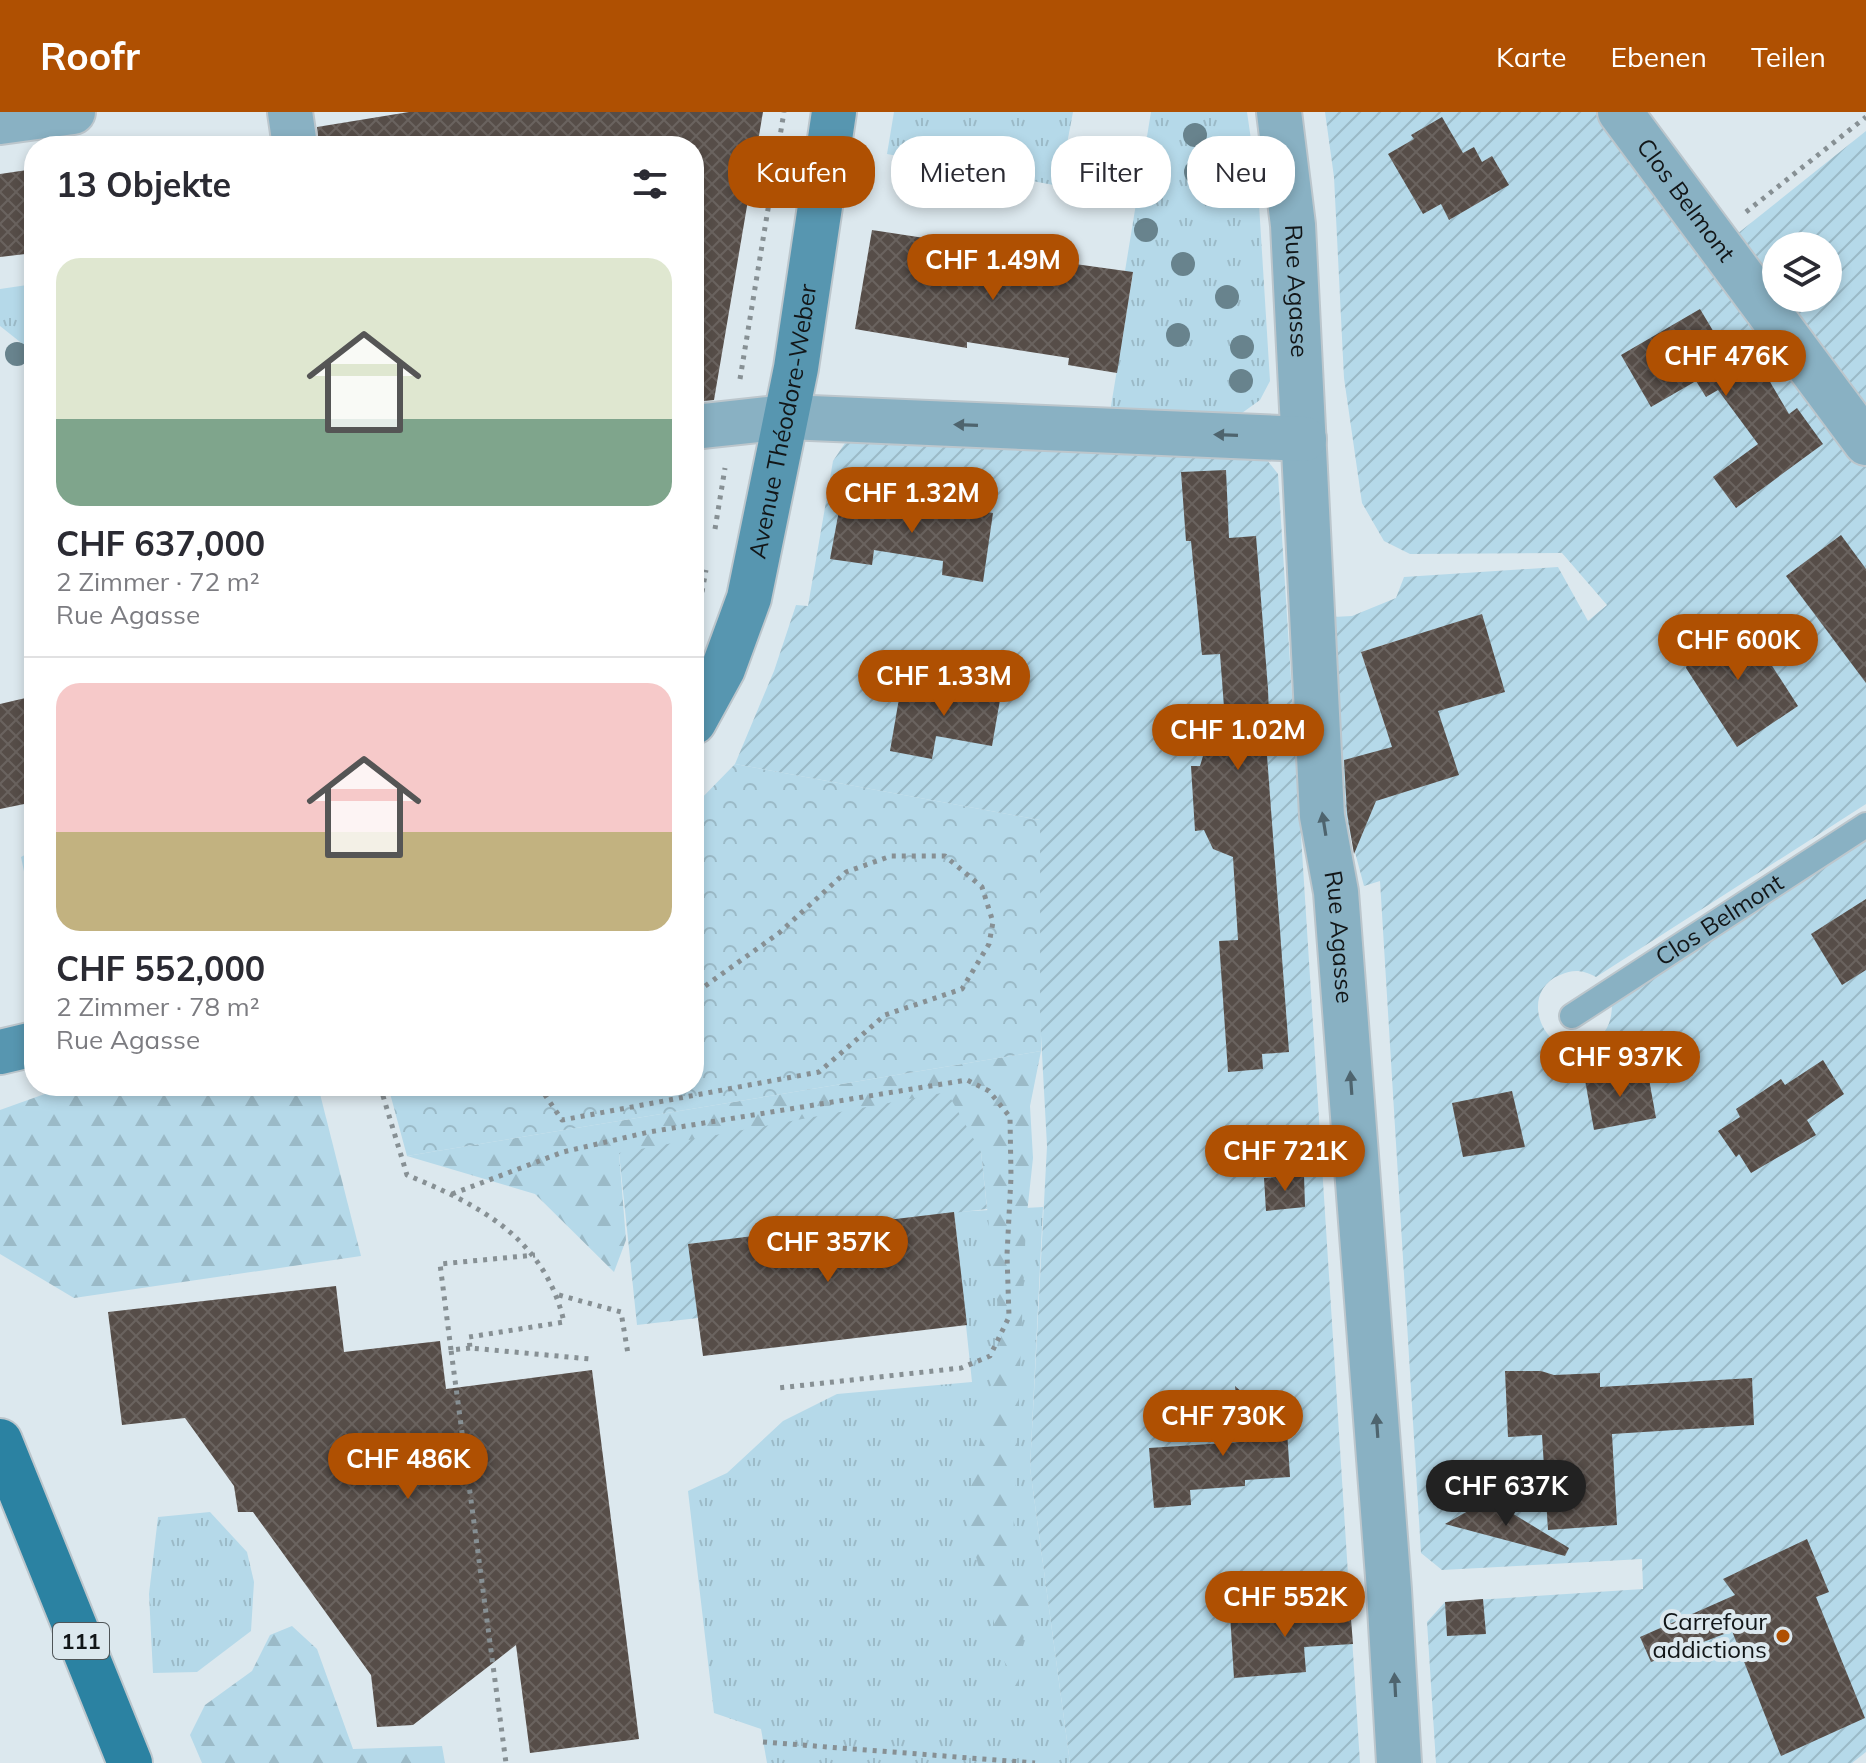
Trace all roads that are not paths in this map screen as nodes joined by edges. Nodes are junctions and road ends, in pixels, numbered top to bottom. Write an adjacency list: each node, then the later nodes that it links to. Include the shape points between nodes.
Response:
1 (73, 112): 6 (street)
2 (290, 112): 7 (street)
3 (834, 112): 8 (street, Avenue Théodore-Weber)
4 (1279, 112): 10 (street, Rue Agasse, via 1293,225)
5 (1620, 112): 11 (street, Clos Belmont)
6 (0, 121)
7 (294, 136)
8 (787, 417): 9 (street); 10 (street, one-way to 8); 12 (street, Avenue Théodore-Weber, via 749,598)
9 (713, 425)
10 (1304, 439): 19 (street, Rue Agasse, one-way to 10, via 1336,892 1322,816)
11 (1866, 443)
12 (704, 704)
13 (1866, 825): 14 (lane, Clos Belmont)
14 (1572, 1016)
15 (24, 1046): 16 (street)
16 (0, 1052)
17 (0, 1441): 18 (main road, 111)
18 (130, 1763)
19 (1399, 1763)

